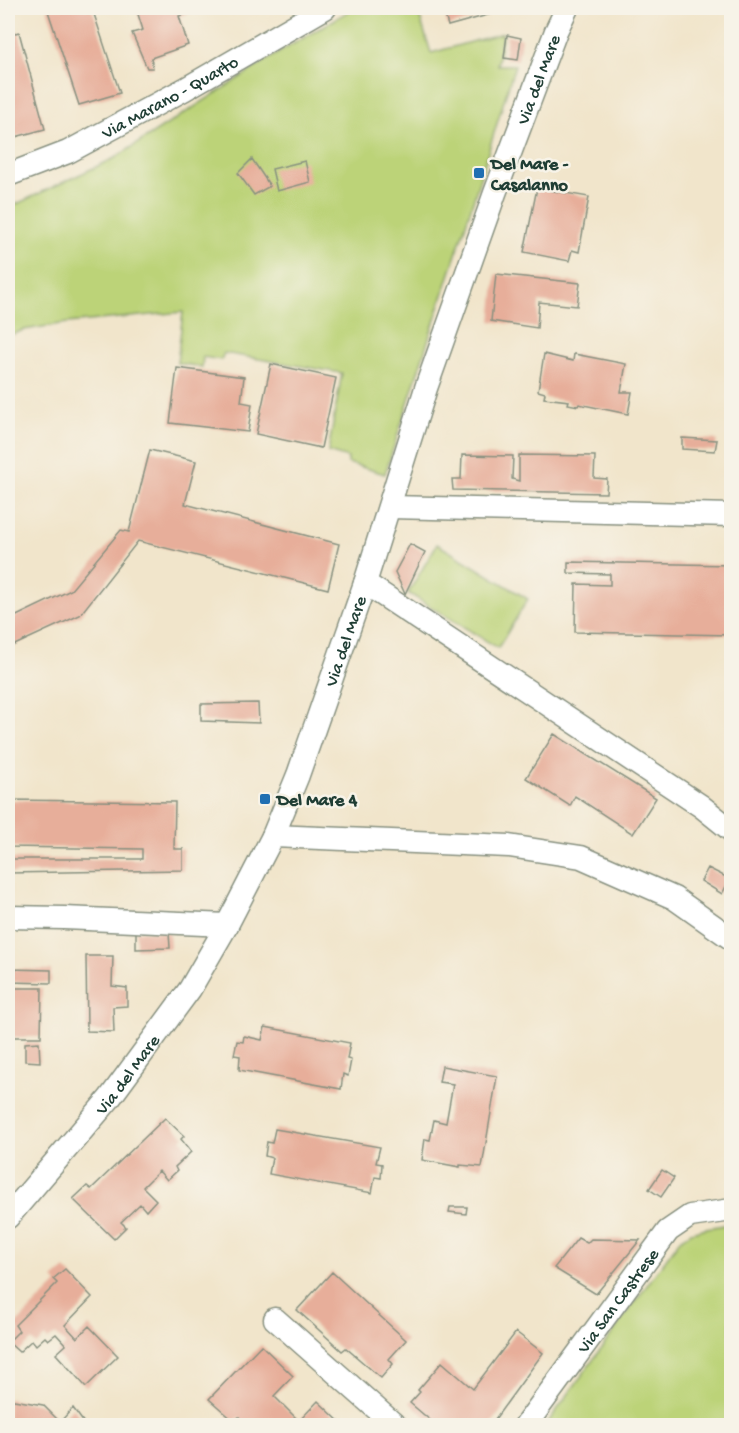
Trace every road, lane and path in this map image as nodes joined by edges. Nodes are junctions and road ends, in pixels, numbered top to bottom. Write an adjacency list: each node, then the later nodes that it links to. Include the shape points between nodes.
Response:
1 (325, 8): 3 (street, Via Marano - Quarto, via 78,146)
2 (567, 8): 4 (street, Via del Mare, via 491,204 426,388)
3 (8, 175)
4 (390, 507): 5 (street); 6 (street, Via del Mare)
5 (732, 515)
6 (365, 583): 7 (street, via 701,806); 8 (street, Via del Mare)
7 (732, 831)
8 (273, 836): 10 (street, Via del Mare); 11 (street, via 509,846 581,857 674,898)
9 (8, 917): 10 (street)
10 (226, 925): 13 (street, Via del Mare, via 190,988 109,1099)
11 (730, 936)
12 (732, 1210): 16 (street, Via San Castrese, via 690,1216 668,1231)
13 (8, 1217)
14 (275, 1319): 15 (street)
15 (396, 1425)
16 (525, 1425)

